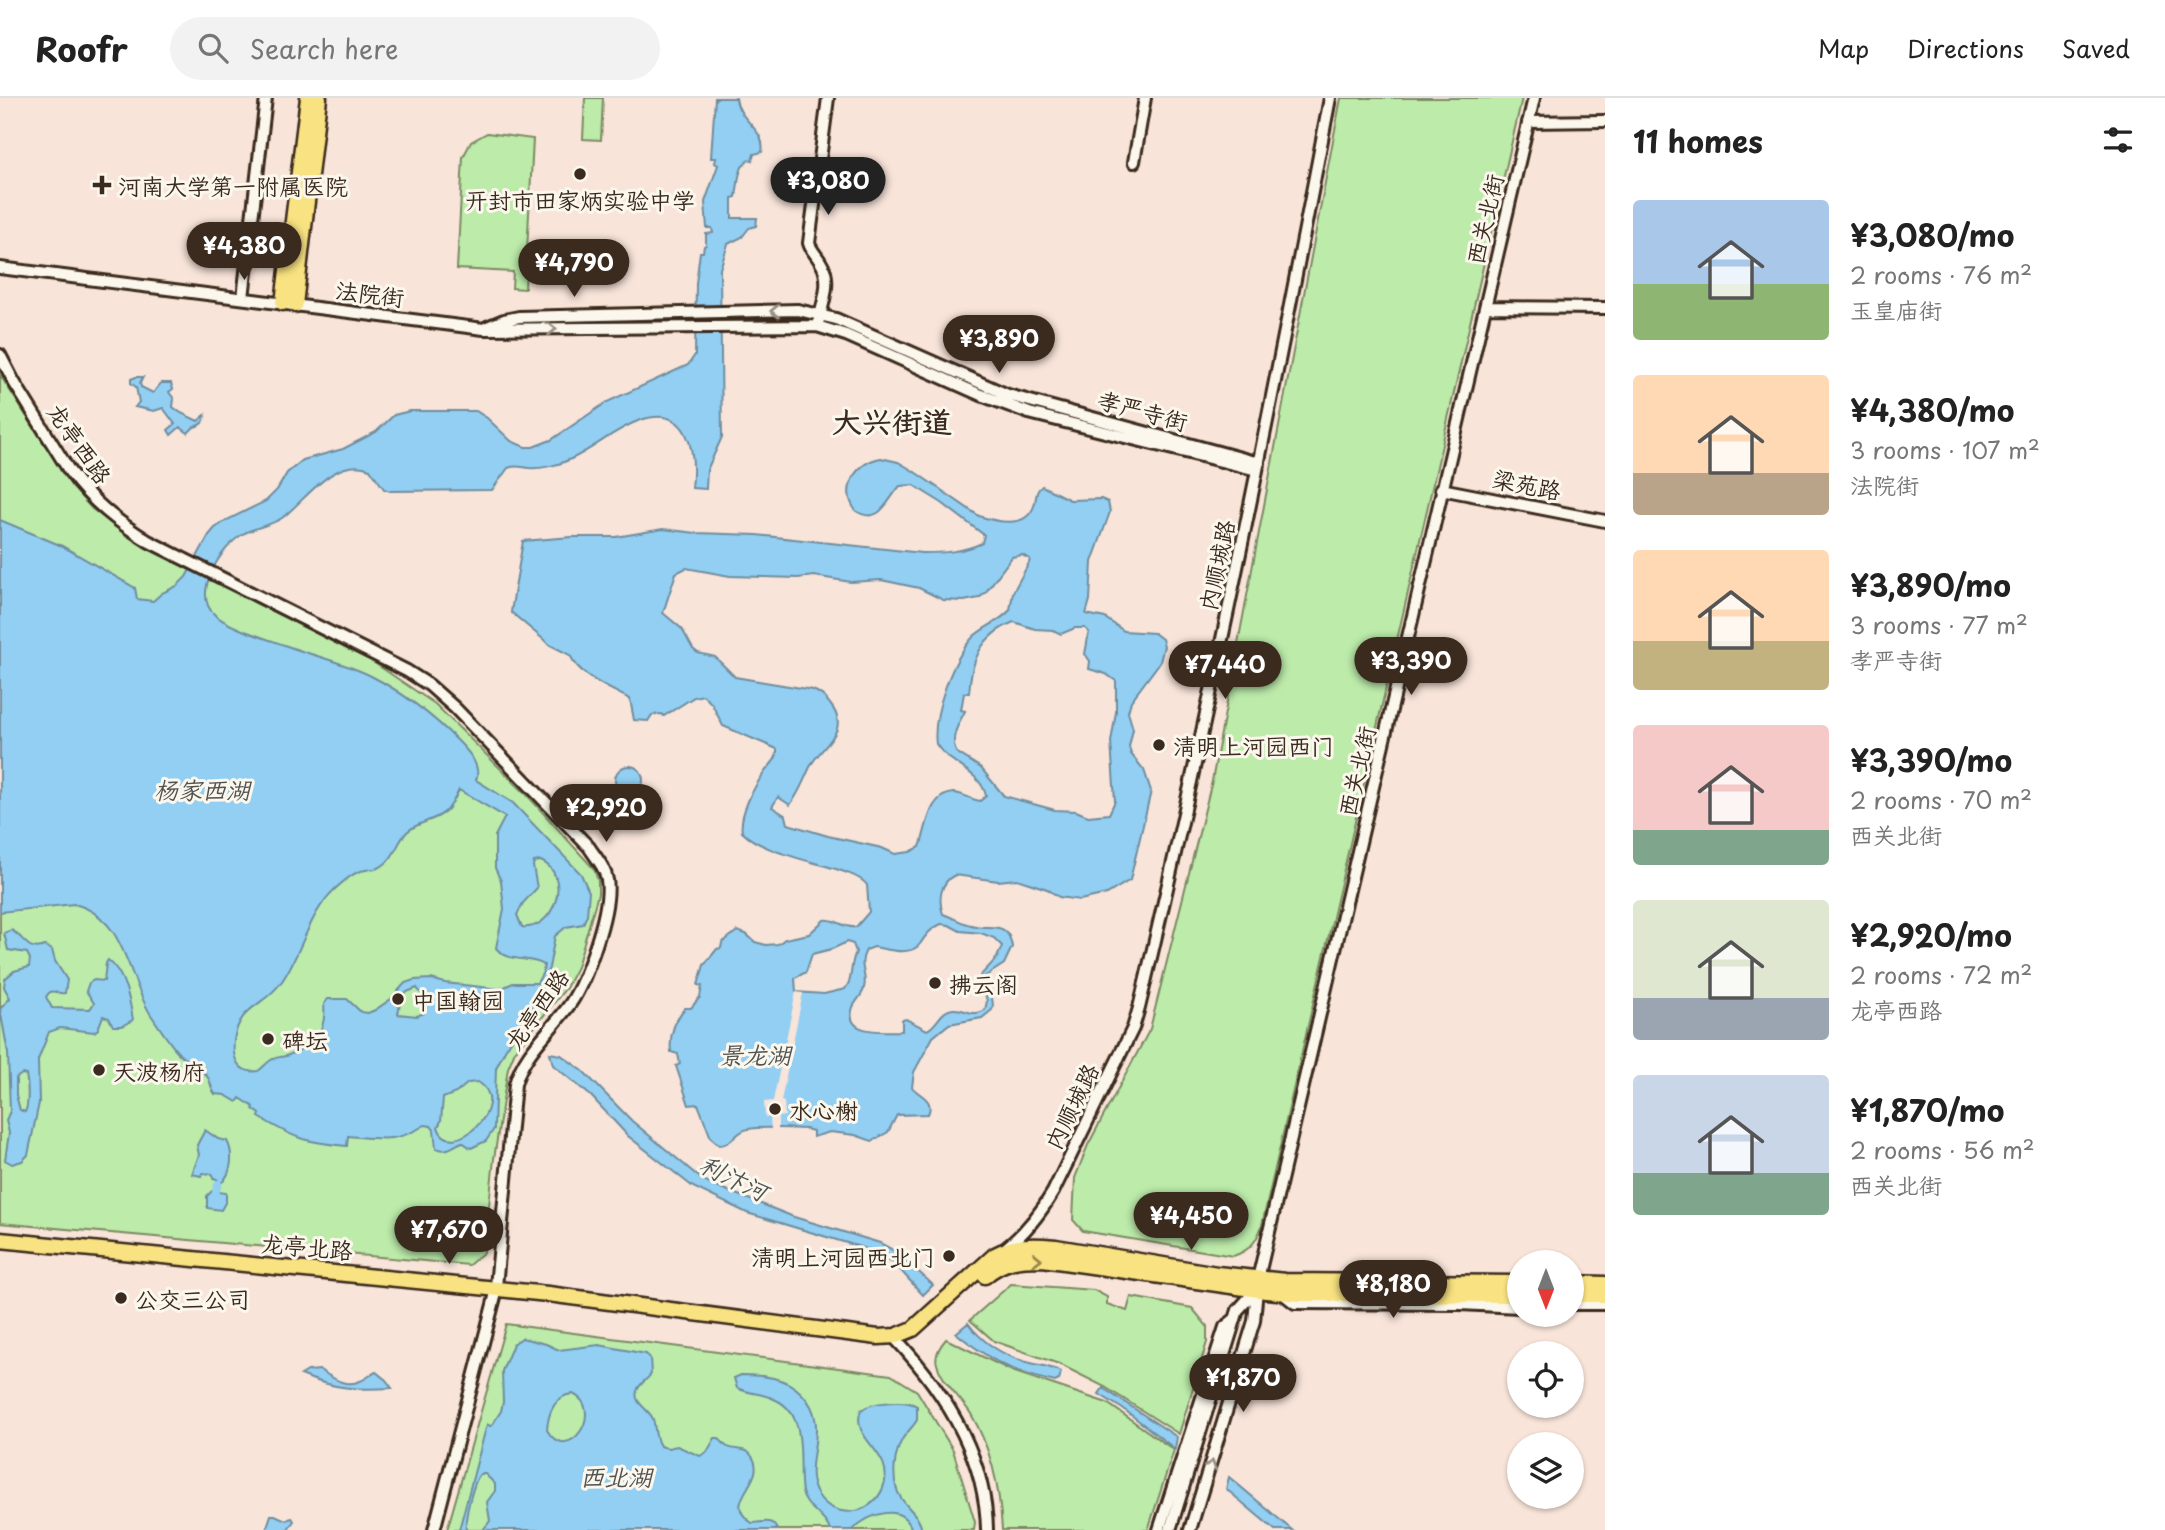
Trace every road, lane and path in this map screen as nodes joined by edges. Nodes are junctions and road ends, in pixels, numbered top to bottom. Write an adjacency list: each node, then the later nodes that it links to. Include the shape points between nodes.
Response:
1 (266, 98): 12 (street)
2 (308, 98): 13 (main road)
3 (319, 98): 13 (main road)
4 (828, 98): 17 (street, via 809,243 826,271)
5 (1145, 98): 10 (street)
6 (1330, 98): 21 (street, 内顺城路)
7 (1534, 98): 9 (street, 西关北街)
8 (1605, 121): 9 (street)
9 (1528, 122): 14 (street, 西关北街)
10 (1134, 162)
11 (0, 268): 12 (street, 法院街)
12 (243, 298): 13 (street, 法院街)
13 (289, 304): 19 (street, 法院街)
14 (1486, 307): 15 (street); 22 (street, 西关北街)
15 (1605, 308)
16 (741, 312): 17 (street, 孝严寺街, one-way to 16, via 798,310); 19 (street, 法院街, via 519,317)
17 (819, 321): 18 (street, 孝严寺街); 21 (street, 孝严寺街, via 1029,413)
18 (739, 326): 19 (street, 法院街, one-way to 18)
19 (484, 328)
20 (0, 355): 31 (street, 龙亭西路, via 81,486 111,516 220,579 429,685 589,847 605,873 606,906 585,977 571,1002 524,1060 514,1084)
21 (1258, 466): 26 (street, 内顺城路, via 1137,1017 1053,1192 1040,1214)
22 (1441, 489): 23 (street, 梁苑路); 30 (street, 西关北街)
23 (1605, 521)
24 (0, 1240): 31 (main road, 龙亭北路)
25 (0, 1248): 31 (main road, 龙亭北路)
26 (1001, 1252): 30 (main road, via 1012,1247 1056,1247); 40 (main road)
27 (1507, 1283): 30 (main road)
28 (1584, 1283): 29 (main road)
29 (1605, 1283)
30 (1257, 1284): 32 (main road); 39 (street, 西关北街); 40 (main road, one-way to 30, via 918,1336 995,1266 1008,1261 1055,1260); 45 (street, 西关北街, one-way to 30, via 1254,1321)
31 (496, 1293): 40 (main road, 龙亭北路, via 869,1345); 41 (street, 龙亭西路)
32 (1281, 1293): 33 (main road); 38 (street, via 1295,1303)
33 (1507, 1295)
34 (1584, 1295): 35 (main road)
35 (1605, 1295)
36 (1584, 1304): 37 (street)
37 (1605, 1304)
38 (1507, 1306)
39 (1236, 1319): 43 (street, via 1225,1327); 44 (street, 西关北街)
40 (898, 1338): 42 (street, via 964,1432 982,1481)
41 (434, 1530)
42 (987, 1530)
43 (1159, 1530)
44 (1170, 1530)
45 (1191, 1530)

